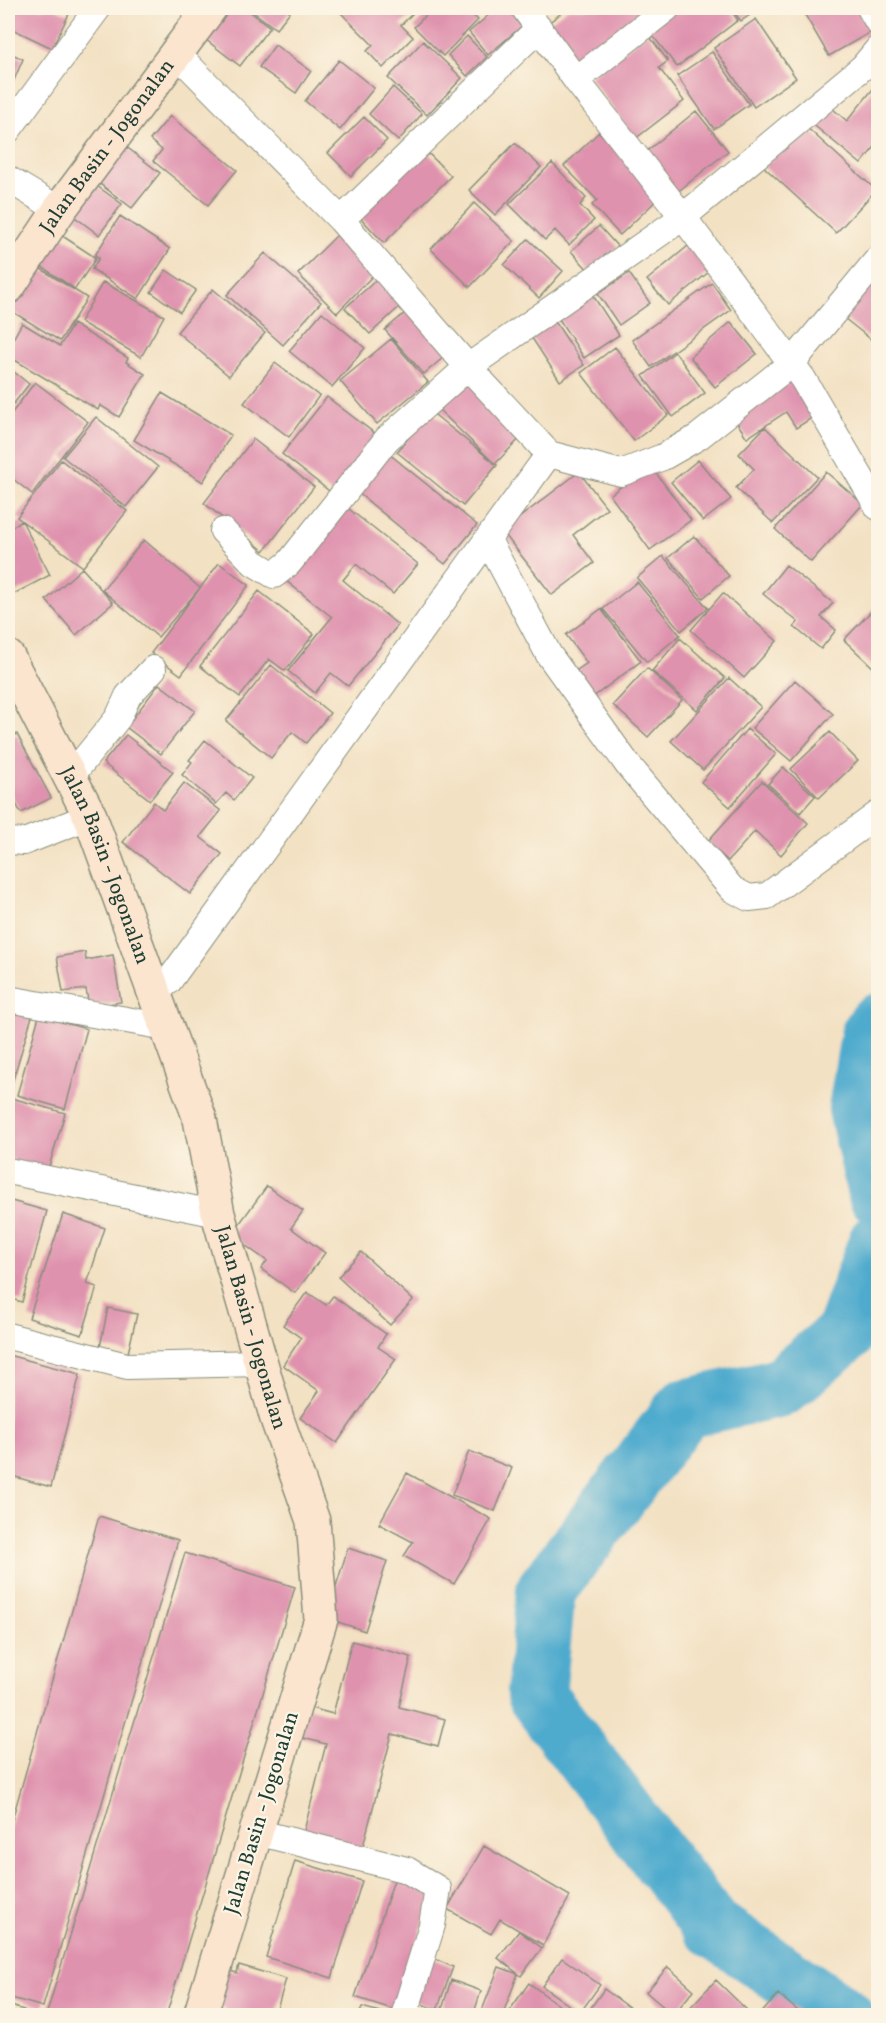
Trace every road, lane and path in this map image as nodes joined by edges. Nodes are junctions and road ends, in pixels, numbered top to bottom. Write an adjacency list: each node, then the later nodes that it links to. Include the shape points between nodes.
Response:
1 (98, 8): 10 (street)
2 (210, 8): 7 (main road, Jalan Basin - Jogonalan)
3 (667, 8): 9 (street)
4 (870, 8): 6 (street)
5 (531, 18): 9 (street); 14 (street)
6 (879, 22)
7 (176, 53): 12 (main road, Jalan Basin - Jogonalan); 14 (street)
8 (873, 64): 13 (street)
9 (576, 80): 13 (street)
10 (8, 130)
11 (8, 179): 12 (street)
12 (54, 206): 16 (main road, Jalan Basin - Jogonalan)
13 (683, 217): 17 (street); 18 (street)
14 (342, 220): 18 (street)
15 (879, 259): 17 (street)
16 (8, 287)
17 (792, 363): 19 (street, via 698,437 663,457 621,473); 20 (street)
18 (468, 367): 19 (street); 21 (street, via 387,439 288,563 274,575 254,562)
19 (549, 454): 22 (street)
20 (875, 489)
21 (223, 531)
22 (488, 540): 26 (street, via 549,656 628,765 732,890 749,898 766,896); 29 (street)
23 (8, 657): 25 (main road, Jalan Basin - Jogonalan)
24 (153, 669): 25 (street, via 128,696 118,718)
25 (70, 777): 27 (main road, Jalan Basin - Jogonalan)
26 (879, 814)
27 (90, 816): 28 (street, via 24,842); 29 (main road, Jalan Basin - Jogonalan)
28 (8, 841)
29 (161, 987): 31 (main road, Jalan Basin - Jogonalan)
30 (8, 999): 31 (street)
31 (166, 1027): 33 (main road, Jalan Basin - Jogonalan, via 200,1119)
32 (8, 1171): 33 (street)
33 (218, 1214): 35 (main road, Jalan Basin - Jogonalan)
34 (8, 1336): 35 (street, via 127,1366)
35 (261, 1363): 36 (main road, Jalan Basin - Jogonalan, via 313,1521 321,1619)
36 (256, 1832): 37 (main road, Jalan Basin - Jogonalan); 38 (street, via 407,1870 438,1889 432,1925)
37 (200, 2016)
38 (404, 2016)

